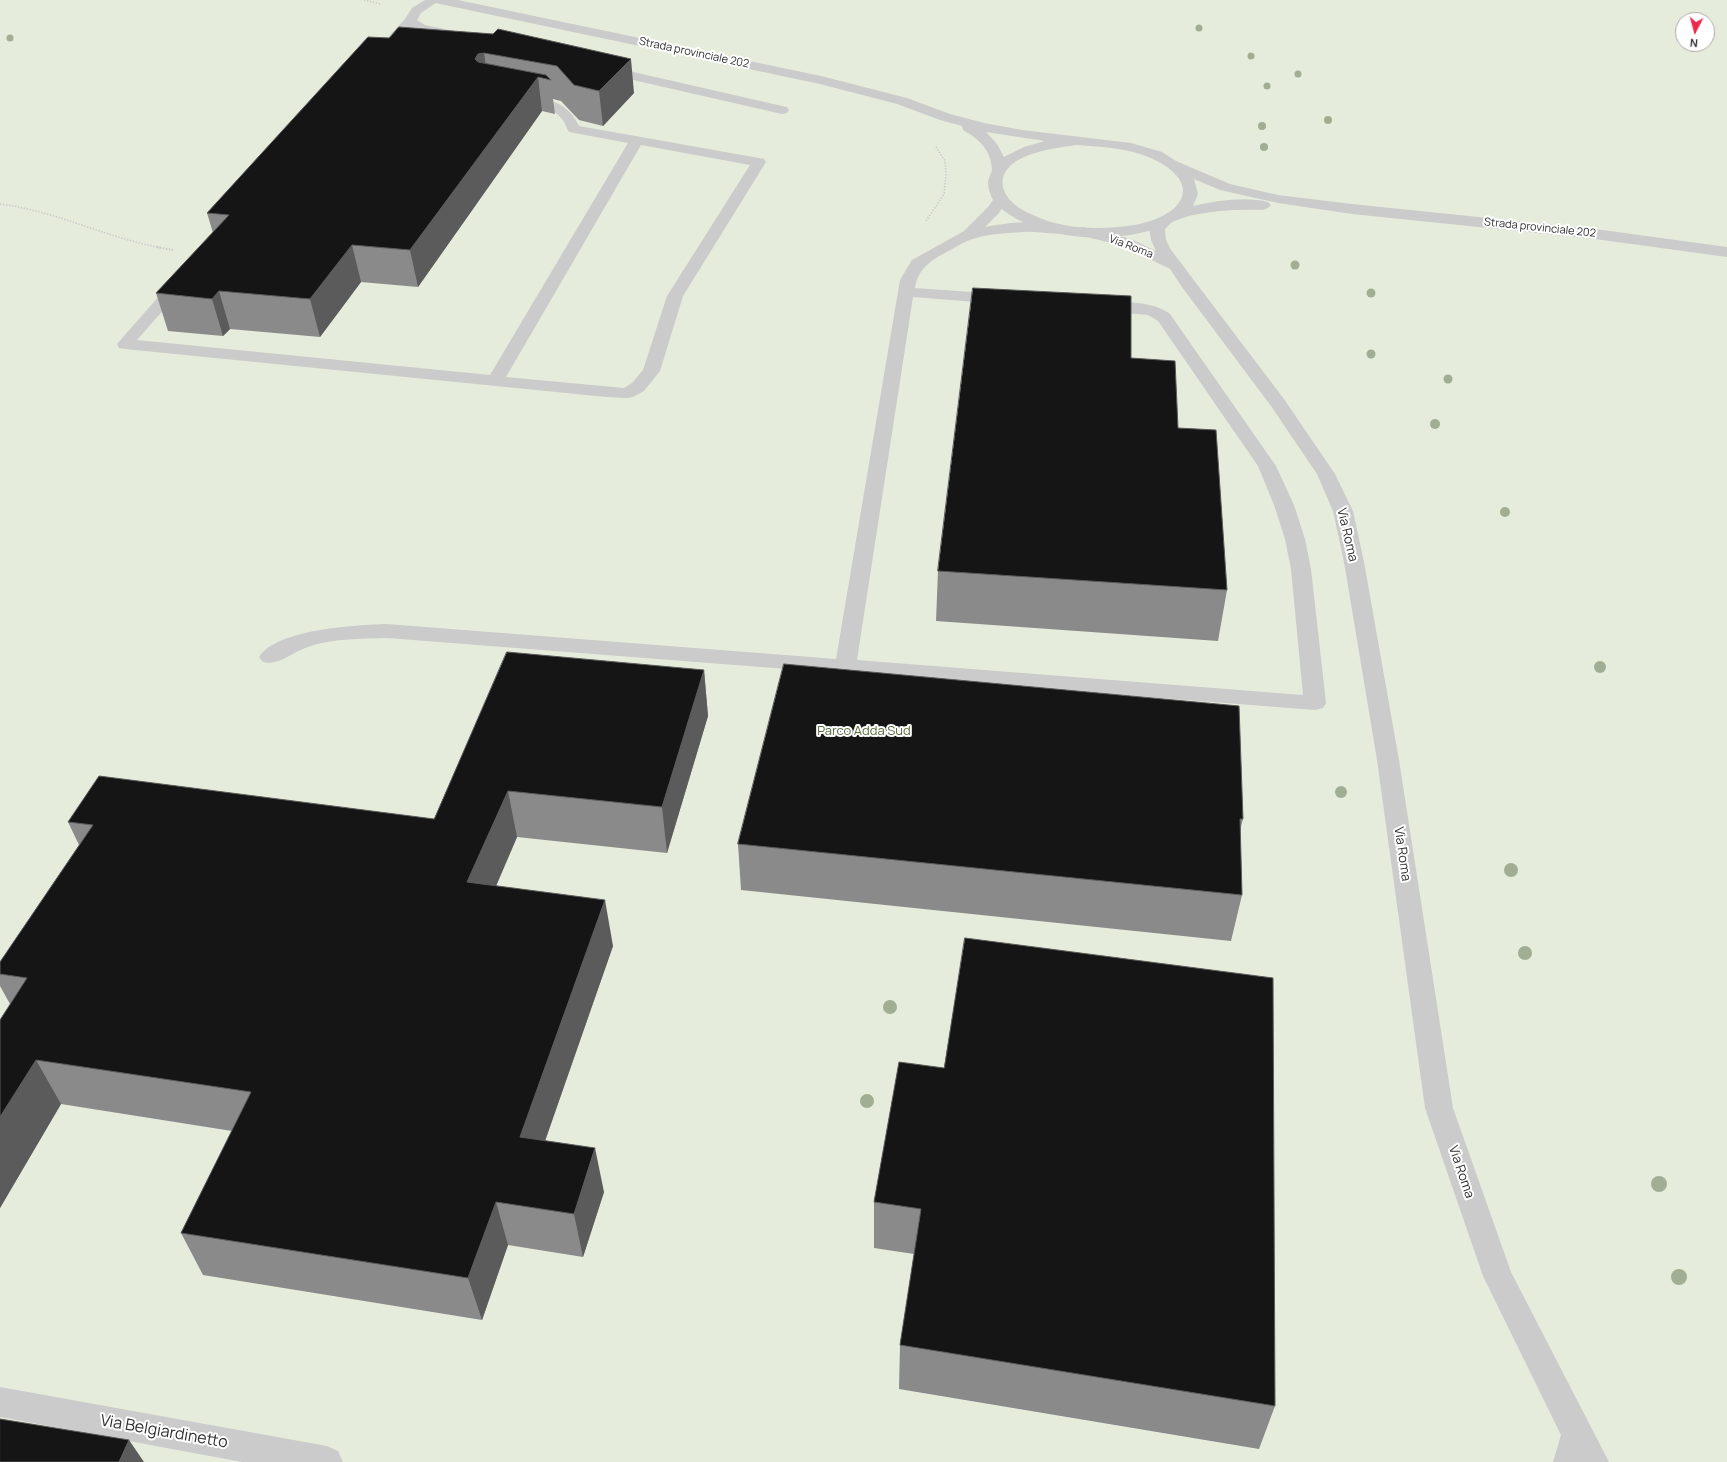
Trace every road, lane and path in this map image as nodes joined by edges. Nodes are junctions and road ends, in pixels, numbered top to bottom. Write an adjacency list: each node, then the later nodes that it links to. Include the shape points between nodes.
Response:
1 (434, 0): 3 (street, via 416,11)
2 (440, 0): 9 (street, Strada provinciale 202, via 821,80)
3 (410, 21): 4 (street, via 421,28); 5 (street)
4 (467, 38)
5 (373, 63)
6 (590, 66): 8 (street)
7 (511, 96): 10 (street, via 556,105 571,121 574,129)
8 (782, 110)
9 (946, 116): 11 (street, Strada provinciale 202, via 1000,131); 13 (street, Strada provinciale 202, via 971,128 988,141 995,150)
10 (637, 140): 27 (street); 27 (street, via 759,162 675,296 651,371 638,387 627,393)
11 (1077, 141): 12 (street, Strada provinciale 202, via 1130,146); 13 (street, Strada provinciale 202, via 1028,150 1011,158)
12 (1172, 164): 16 (street, Strada provinciale 202, via 1212,182 1243,192); 17 (street, Strada provinciale 202, via 1187,178 1191,194 1183,209)
13 (999, 169): 14 (street, Strada provinciale 202, via 994,182)
14 (998, 196): 18 (street, Strada provinciale 202, via 1011,209 1033,220); 20 (street, via 1000,200 994,210)
15 (0, 204): 22 (path, via 23,207 136,243)
16 (1352, 209): 17 (street, Strada provinciale 202, via 1262,205 1212,206 1190,210); 21 (street, Strada provinciale 202, via 1587,233)
17 (1168, 219): 19 (street, Strada provinciale 202, via 1140,229); 23 (street, Via Roma, via 1157,227 1159,240 1165,255)
18 (1061, 229): 19 (street, Strada provinciale 202); 20 (street, via 1028,227)
19 (1082, 232): 23 (street, Via Roma, via 1126,242)
20 (962, 238): 24 (street, via 918,263 908,280)
21 (1727, 252)
22 (204, 255): 27 (street, via 126,344)
23 (1178, 268): 31 (street, Via Roma, via 1278,403 1326,474 1343,511 1388,760 1438,1108 1498,1276)
24 (906, 292): 25 (street); 29 (street)
25 (1016, 300)
26 (1086, 305): 29 (street, via 1151,310 1164,318 1267,466 1284,505 1301,568 1315,703)
27 (496, 380)
28 (270, 657): 29 (street, via 291,646 316,638 352,632 387,631)
29 (845, 667)
30 (0, 1402): 32 (street, Via Belgiardinetto)
31 (1573, 1448): 33 (street, Via Roma)
32 (327, 1462)
33 (1593, 1462)

